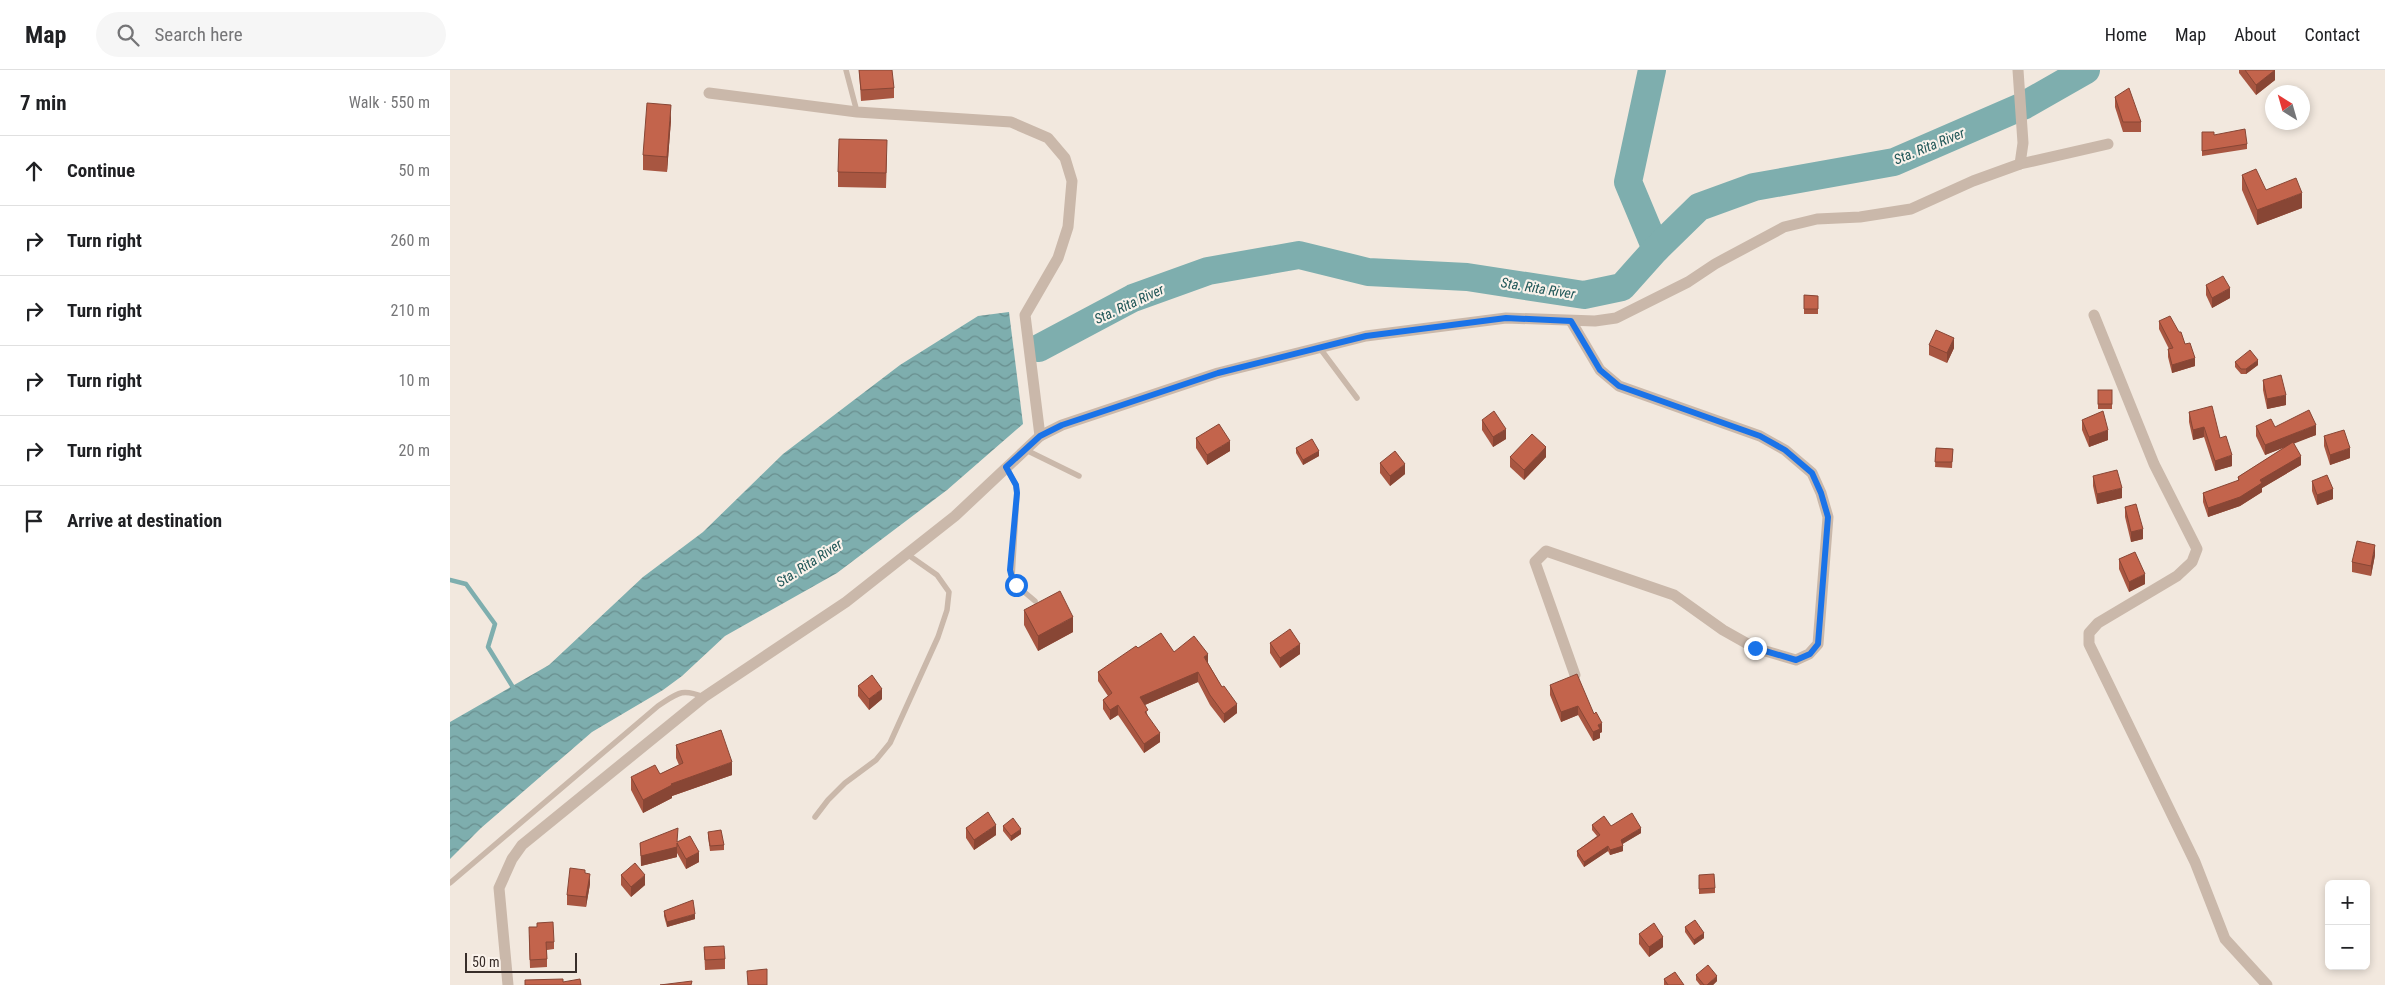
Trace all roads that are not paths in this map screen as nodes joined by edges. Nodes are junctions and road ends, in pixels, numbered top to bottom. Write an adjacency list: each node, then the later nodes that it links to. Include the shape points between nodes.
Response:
1 (846, 70): 4 (lane)
2 (2018, 70): 6 (street, via 2023,143)
3 (709, 93): 4 (street)
4 (857, 112): 11 (street, via 1011,122 1048,138 1065,158 1072,181 1068,227 1058,258 1025,315)
5 (2108, 144): 6 (street)
6 (2020, 164): 8 (street, via 1912,209 1860,217 1817,219 1784,227 1688,282 1616,318)
7 (2094, 315): 22 (street, via 2154,464 2197,549 2192,562 2177,576 2098,623 2089,633 2088,644 2195,862 2225,939)
8 (1571, 321): 9 (street, via 1506,318 1366,336); 17 (street, via 1600,370 1619,386 1760,436 1785,450 1812,473 1828,517 1818,644 1810,654 1796,660 1755,648 1723,630 1674,594 1546,551 1535,562)
9 (1319, 348): 10 (lane); 11 (street, via 1218,373 1062,425)
10 (1356, 398)
11 (1040, 436): 12 (street)
12 (1024, 449): 13 (street); 14 (lane)
13 (1006, 467): 15 (street, via 955,516); 16 (lane, via 1017,493 1012,578)
14 (1079, 476)
15 (907, 554): 18 (street, via 846,602); 19 (lane, via 937,575 949,592 938,637 890,743)
16 (1035, 600)
17 (1575, 674)
18 (704, 697): 20 (lane, via 687,691 658,706); 21 (street, via 576,799 522,845 512,859 499,888)
19 (814, 817)
20 (450, 883)
21 (508, 985)
22 (2268, 985)

